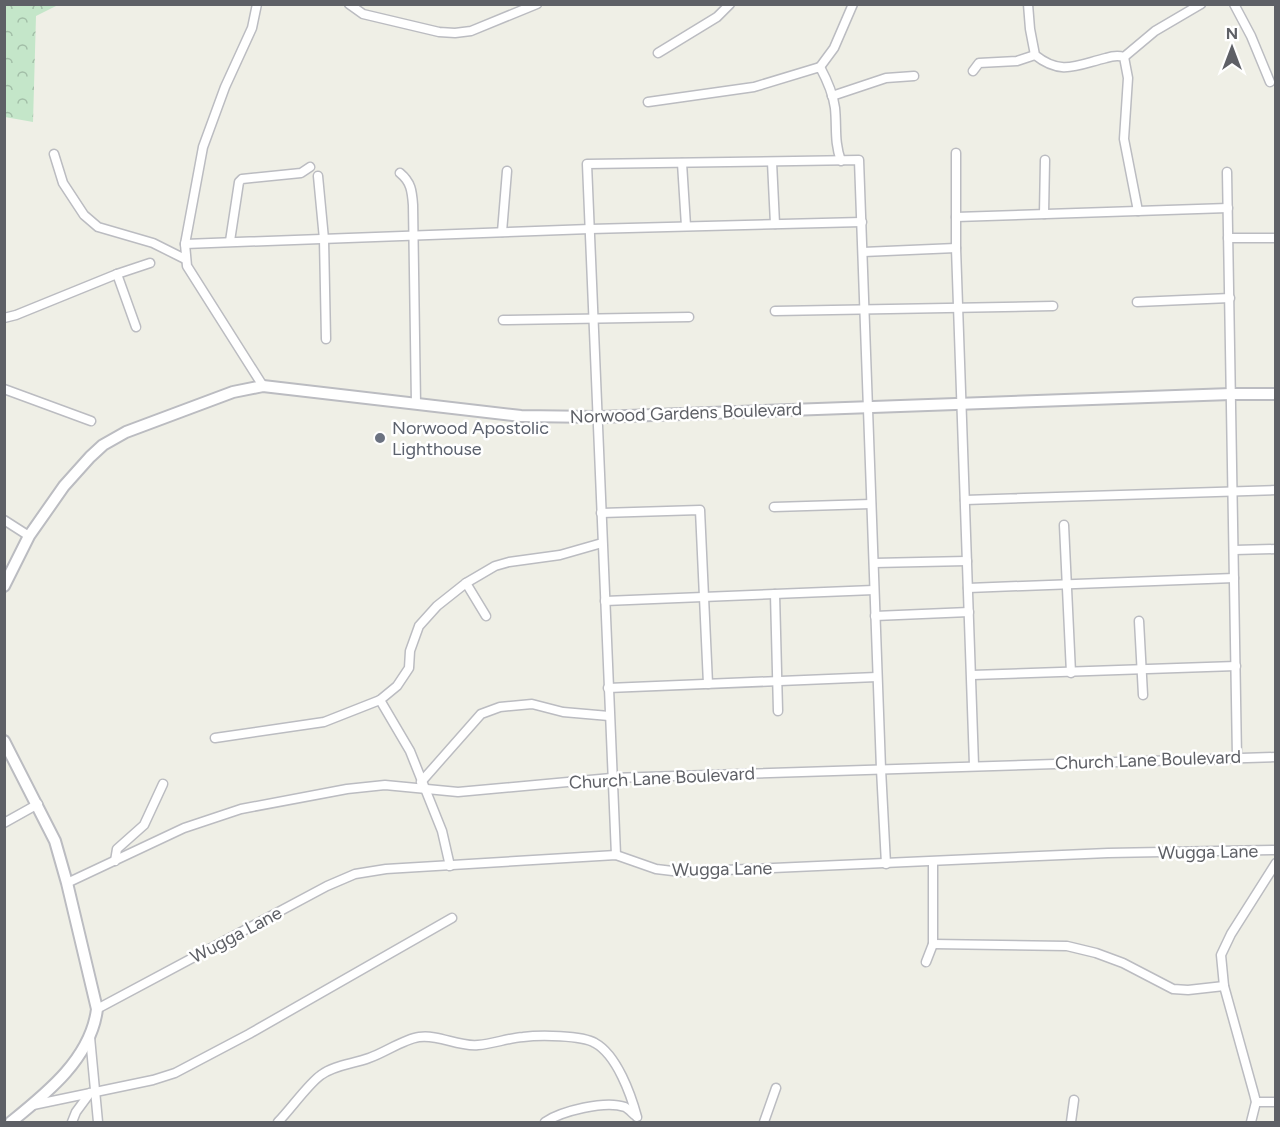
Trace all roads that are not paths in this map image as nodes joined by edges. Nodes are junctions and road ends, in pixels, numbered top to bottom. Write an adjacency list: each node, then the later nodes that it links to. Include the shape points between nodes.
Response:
1 (257, 4): 43 (street, via 252,28 209,124)
2 (349, 4): 3 (street, via 363,14 454,33 471,31)
3 (537, 4)
4 (730, 4): 9 (street, via 717,17)
5 (853, 4): 12 (street, via 834,48)
6 (1028, 4): 10 (street)
7 (1201, 4): 11 (street, via 1155,31)
8 (1234, 4): 15 (street)
9 (658, 53)
10 (1035, 55): 11 (street, via 1048,65 1066,68 1111,56); 13 (street, via 1017,61 978,63)
11 (1124, 57): 30 (street, via 1128,78 1124,139)
12 (820, 67): 16 (street); 17 (street, via 754,87)
13 (973, 70)
14 (914, 76): 16 (street, via 886,78)
15 (1270, 82)
16 (832, 96): 21 (street)
17 (648, 102)
18 (956, 153): 32 (street)
19 (54, 154): 46 (street, via 63,183 84,215 98,227 153,243)
20 (1045, 160): 31 (street)
21 (841, 161): 22 (street); 33 (street, via 860,160)
22 (772, 162): 23 (street); 34 (street)
23 (682, 163): 35 (street); 36 (street, via 588,164)
24 (310, 167): 42 (street, via 301,173 242,179)
25 (507, 171): 37 (street)
26 (1227, 172): 29 (street)
27 (400, 173): 38 (street, via 412,187)
28 (318, 176): 41 (street)
29 (1228, 208): 30 (street); 39 (street)
30 (1138, 211): 31 (street)
31 (1044, 214): 32 (street)
32 (956, 217): 44 (street)
33 (862, 222): 34 (street); 45 (street)
34 (775, 224): 35 (street)
35 (686, 226): 36 (street)
36 (590, 229): 37 (street); 57 (street)
37 (502, 232): 38 (street)
38 (414, 236): 41 (street); 65 (street)
39 (1228, 238): 40 (street); 49 (street)
40 (1275, 238)
41 (324, 239): 42 (street); 60 (street)
42 (230, 241): 43 (street)
43 (185, 244): 46 (street)
44 (956, 248): 45 (street); 52 (street)
45 (863, 252): 53 (street)
46 (185, 259): 61 (street)
47 (150, 263): 48 (street)
48 (117, 274): 56 (street); 59 (street)
49 (1230, 298): 50 (street); 63 (street)
50 (1137, 302)
51 (1053, 306): 52 (street)
52 (958, 308): 53 (street); 66 (street)
53 (865, 309): 54 (street); 67 (street)
54 (775, 311)
55 (689, 317): 57 (street)
56 (4, 318)
57 (594, 319): 58 (street); 68 (street)
58 (503, 320)
59 (136, 327)
60 (326, 339)
61 (263, 386): 65 (street, Norwood Gardens Boulevard); 78 (street, Norwood Gardens Boulevard, via 232,392 111,440 64,486)
62 (4, 389): 69 (street)
63 (1231, 394): 64 (street, Norwood Gardens Boulevard); 66 (street, Norwood Gardens Boulevard); 71 (street)
64 (1275, 394)
65 (416, 404): 68 (street, Norwood Gardens Boulevard, via 521,416)
66 (961, 404): 67 (street, Norwood Gardens Boulevard); 72 (street)
67 (868, 407): 68 (street, Norwood Gardens Boulevard); 73 (street)
68 (598, 417): 75 (street)
69 (91, 421)
70 (1275, 489): 71 (street)
71 (1233, 491): 72 (street); 81 (street)
72 (965, 500): 82 (street)
73 (871, 504): 74 (street); 83 (street)
74 (774, 507)
75 (601, 513): 79 (street); 91 (street, via 700,510)
76 (4, 520): 78 (street)
77 (1064, 525): 86 (street)
78 (29, 536): 87 (street, Norwood Gardens Boulevard)
79 (602, 543): 85 (street, via 495,566); 92 (street)
80 (1275, 549): 81 (street)
81 (1234, 550): 84 (street)
82 (967, 561): 83 (street); 88 (street)
83 (874, 564): 89 (street)
84 (1234, 578): 86 (street); 97 (street)
85 (466, 583): 94 (street); 106 (street, via 419,626 409,668 398,686)
86 (1067, 585): 88 (street); 99 (street)
87 (4, 586)
88 (968, 588): 93 (street)
89 (874, 590): 90 (street); 95 (street)
90 (775, 594): 91 (street); 102 (street)
91 (705, 597): 92 (street); 103 (street)
92 (604, 601): 104 (street)
93 (969, 612): 95 (street); 100 (street)
94 (486, 616)
95 (875, 616): 101 (street)
96 (1139, 621): 98 (street)
97 (1236, 666): 98 (street); 112 (street)
98 (1141, 669): 99 (street); 105 (street)
99 (1071, 673): 100 (street)
100 (972, 675): 113 (street)
101 (878, 677): 102 (street); 114 (street)
102 (777, 681): 103 (street); 107 (street)
103 (708, 684): 104 (street)
104 (608, 688): 108 (street)
105 (1143, 695)
106 (380, 700): 109 (street, via 324,722); 117 (street, via 410,751)
107 (778, 711)
108 (609, 716): 115 (street); 117 (street, via 563,712 532,704 500,707 481,714)
109 (216, 738)
110 (4, 741): 118 (street)
111 (1275, 757): 112 (street, Church Lane Boulevard)
112 (1237, 758): 113 (street, Church Lane Boulevard)
113 (974, 765): 114 (street, Church Lane Boulevard)
114 (881, 769): 115 (street, Church Lane Boulevard); 125 (street)
115 (612, 778): 117 (street, Church Lane Boulevard, via 459,792); 121 (street)
116 (163, 784): 122 (street, via 144,825 117,849)
117 (422, 786): 122 (street, Church Lane Boulevard, via 347,789 241,808 184,828); 126 (street, via 442,831)
118 (38, 804): 119 (street); 127 (street)
119 (4, 823)
120 (1275, 850): 123 (street, Wugga Lane)
121 (616, 855): 125 (street, Wugga Lane, via 656,869 681,872); 126 (street, Wugga Lane)
122 (115, 861): 127 (street, Church Lane Boulevard)
123 (933, 862): 125 (street, Wugga Lane); 129 (street)
124 (1275, 863): 131 (street, via 1221,955)
125 (886, 864)
126 (450, 866): 132 (street, Wugga Lane, via 386,868 356,874)
127 (68, 883): 132 (street)
128 (452, 918): 135 (street, via 186,1068 153,1080)
129 (933, 944): 130 (street); 131 (street, via 1067,946 1123,963 1173,989)
130 (926, 962)
131 (1224, 986): 137 (street)
132 (97, 1009): 133 (street)
133 (90, 1037): 135 (street); 139 (street, via 75,1061)
134 (776, 1088): 146 (street)
135 (93, 1092): 139 (street); 142 (street); 143 (street)
136 (1074, 1100): 147 (street)
137 (1256, 1102): 138 (street); 148 (street)
138 (1275, 1102)
139 (33, 1105): 141 (street)
140 (638, 1120): 144 (street, via 631,1095 616,1067 606,1051 594,1042 524,1037 478,1045 418,1037 321,1075); 145 (street, via 626,1107 604,1106 585,1107)
141 (11, 1122)
142 (72, 1122)
143 (98, 1122)
144 (278, 1122)
145 (546, 1122)
146 (764, 1122)
147 (1071, 1122)
148 (1251, 1122)

